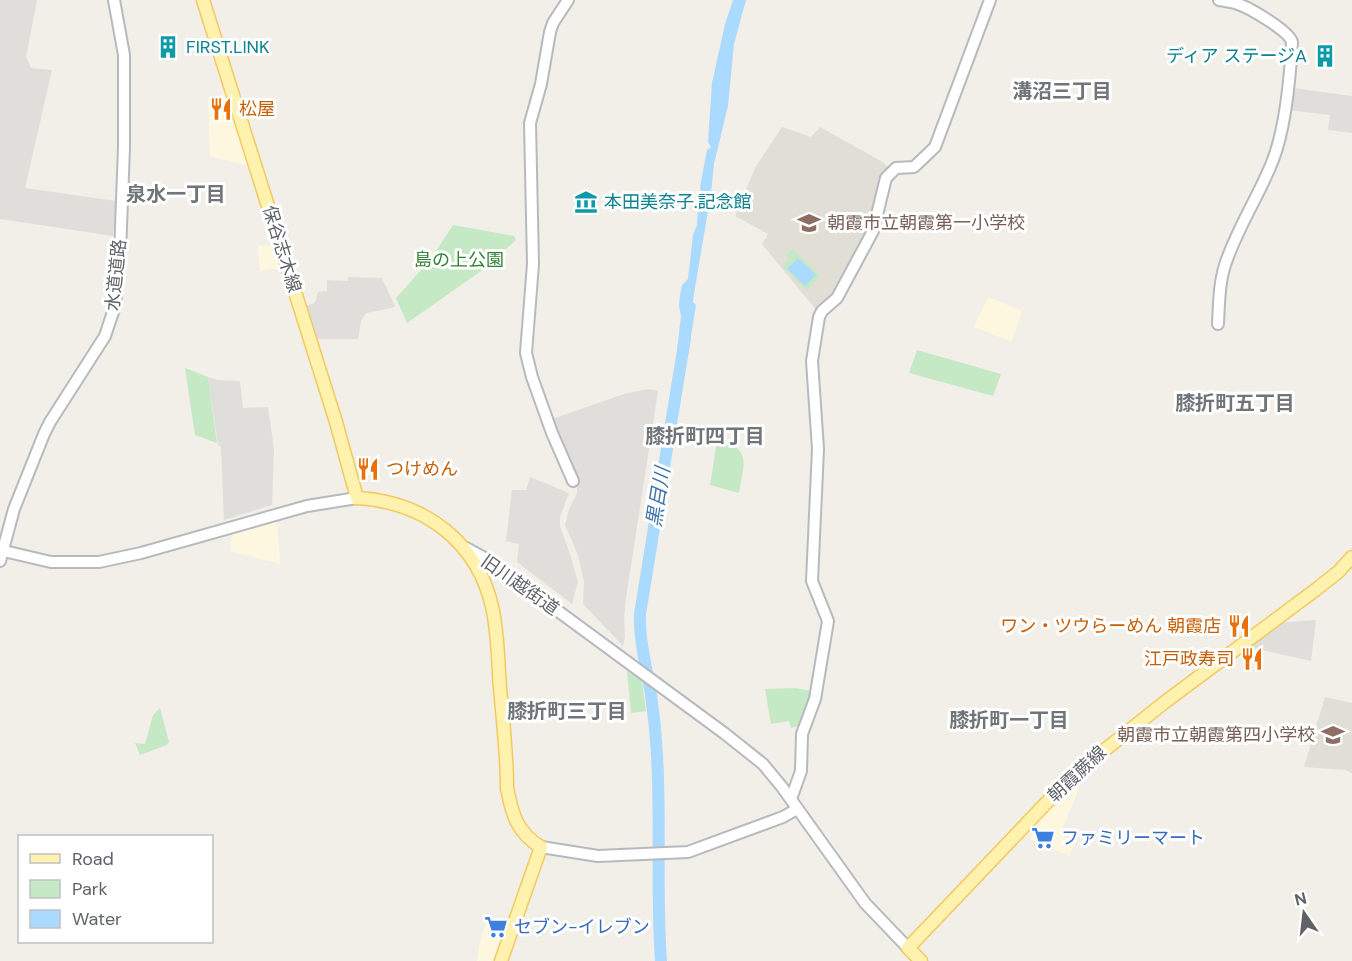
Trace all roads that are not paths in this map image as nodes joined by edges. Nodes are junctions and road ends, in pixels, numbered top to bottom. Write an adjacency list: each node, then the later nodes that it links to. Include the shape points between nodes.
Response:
1 (114, 0): 10 (street, 水道道路, via 124,55 120,253 115,306 105,336 50,422 21,489)
2 (203, 0): 8 (main road, 保谷志木線)
3 (568, 0): 7 (street, via 550,32 530,123 533,264 526,353)
4 (990, 0): 14 (street, via 935,147 914,167 896,168 886,178 873,231 837,298 819,317 812,362 818,449 812,581 828,621 815,699 802,734 801,771)
5 (1219, 0): 6 (street, via 1240,5 1264,18 1292,42 1276,150 1226,264)
6 (1218, 324)
7 (573, 482)
8 (357, 498): 9 (main road, 旧川越街道, via 392,503 418,513); 10 (street, 旧川越街道, via 307,506 99,562 51,562)
9 (466, 548): 12 (street, 旧川越街道); 13 (main road)
10 (1, 554)
11 (1352, 557): 16 (main road, 朝霞蕨線, via 1318,588 1072,776)
12 (490, 561): 13 (street); 14 (street, 旧川越街道, via 752,754)
13 (480, 573): 15 (main road, via 495,627 511,807 523,834)
14 (794, 804): 15 (street, via 783,817 688,852 598,856); 16 (street, 旧川越街道, via 865,903)
15 (542, 847): 17 (main road)
16 (908, 948): 18 (main road, 旧川越街道)
17 (501, 961)
18 (921, 961)

